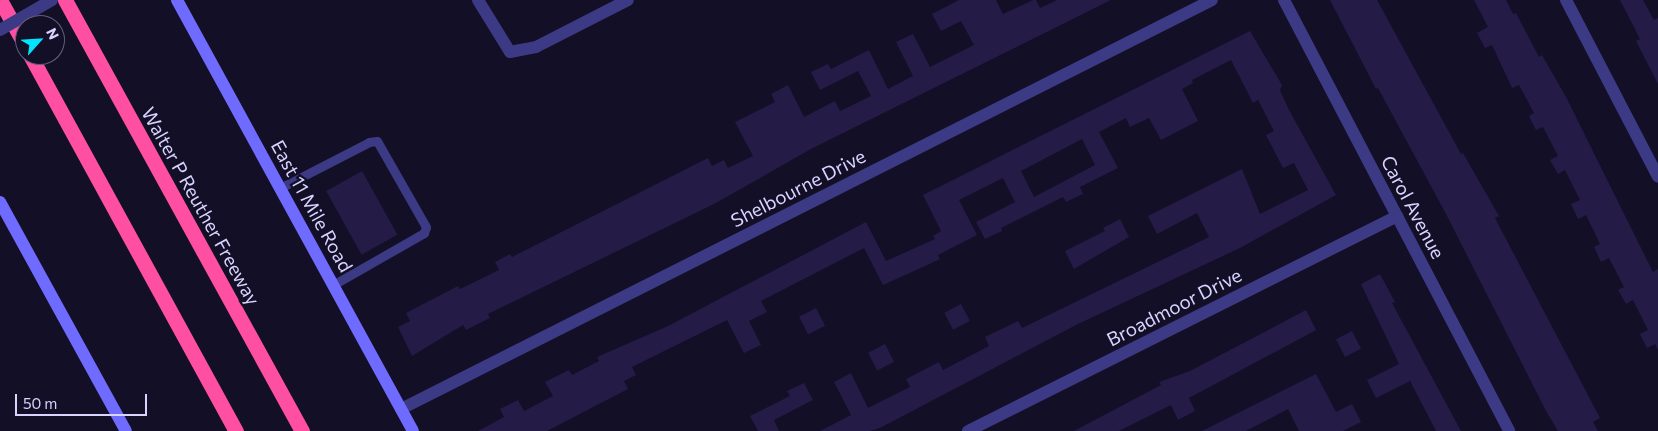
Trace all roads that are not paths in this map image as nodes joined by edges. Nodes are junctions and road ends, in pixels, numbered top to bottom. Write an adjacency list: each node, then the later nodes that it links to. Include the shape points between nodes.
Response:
1 (0, 0): 10 (highway)
2 (52, 0): 11 (street, bridge)
3 (65, 0): 21 (highway, Walter P Reuther Freeway)
4 (177, 0): 14 (main road, East 11 Mile Road)
5 (478, 0): 6 (street, via 510,52 536,47)
6 (628, 0)
7 (1212, 0): 18 (street, Shelbourne Drive)
8 (1284, 0): 16 (street, Carol Avenue)
9 (1566, 0): 13 (street)
10 (15, 28)
11 (0, 30)
12 (35, 65): 20 (highway)
13 (1658, 177)
14 (280, 188): 17 (main road, East 11 Mile Road); 17 (lane, via 369,142 377,141 426,227 424,233)
15 (0, 202): 19 (main road)
16 (1396, 216): 23 (street, Broadmoor Drive); 24 (street, Carol Avenue)
17 (333, 285): 18 (main road, East 11 Mile Road)
18 (400, 409): 22 (main road, East 11 Mile Road)
19 (126, 431)
20 (236, 431)
21 (302, 431)
22 (413, 431)
23 (968, 431)
24 (1508, 431)

